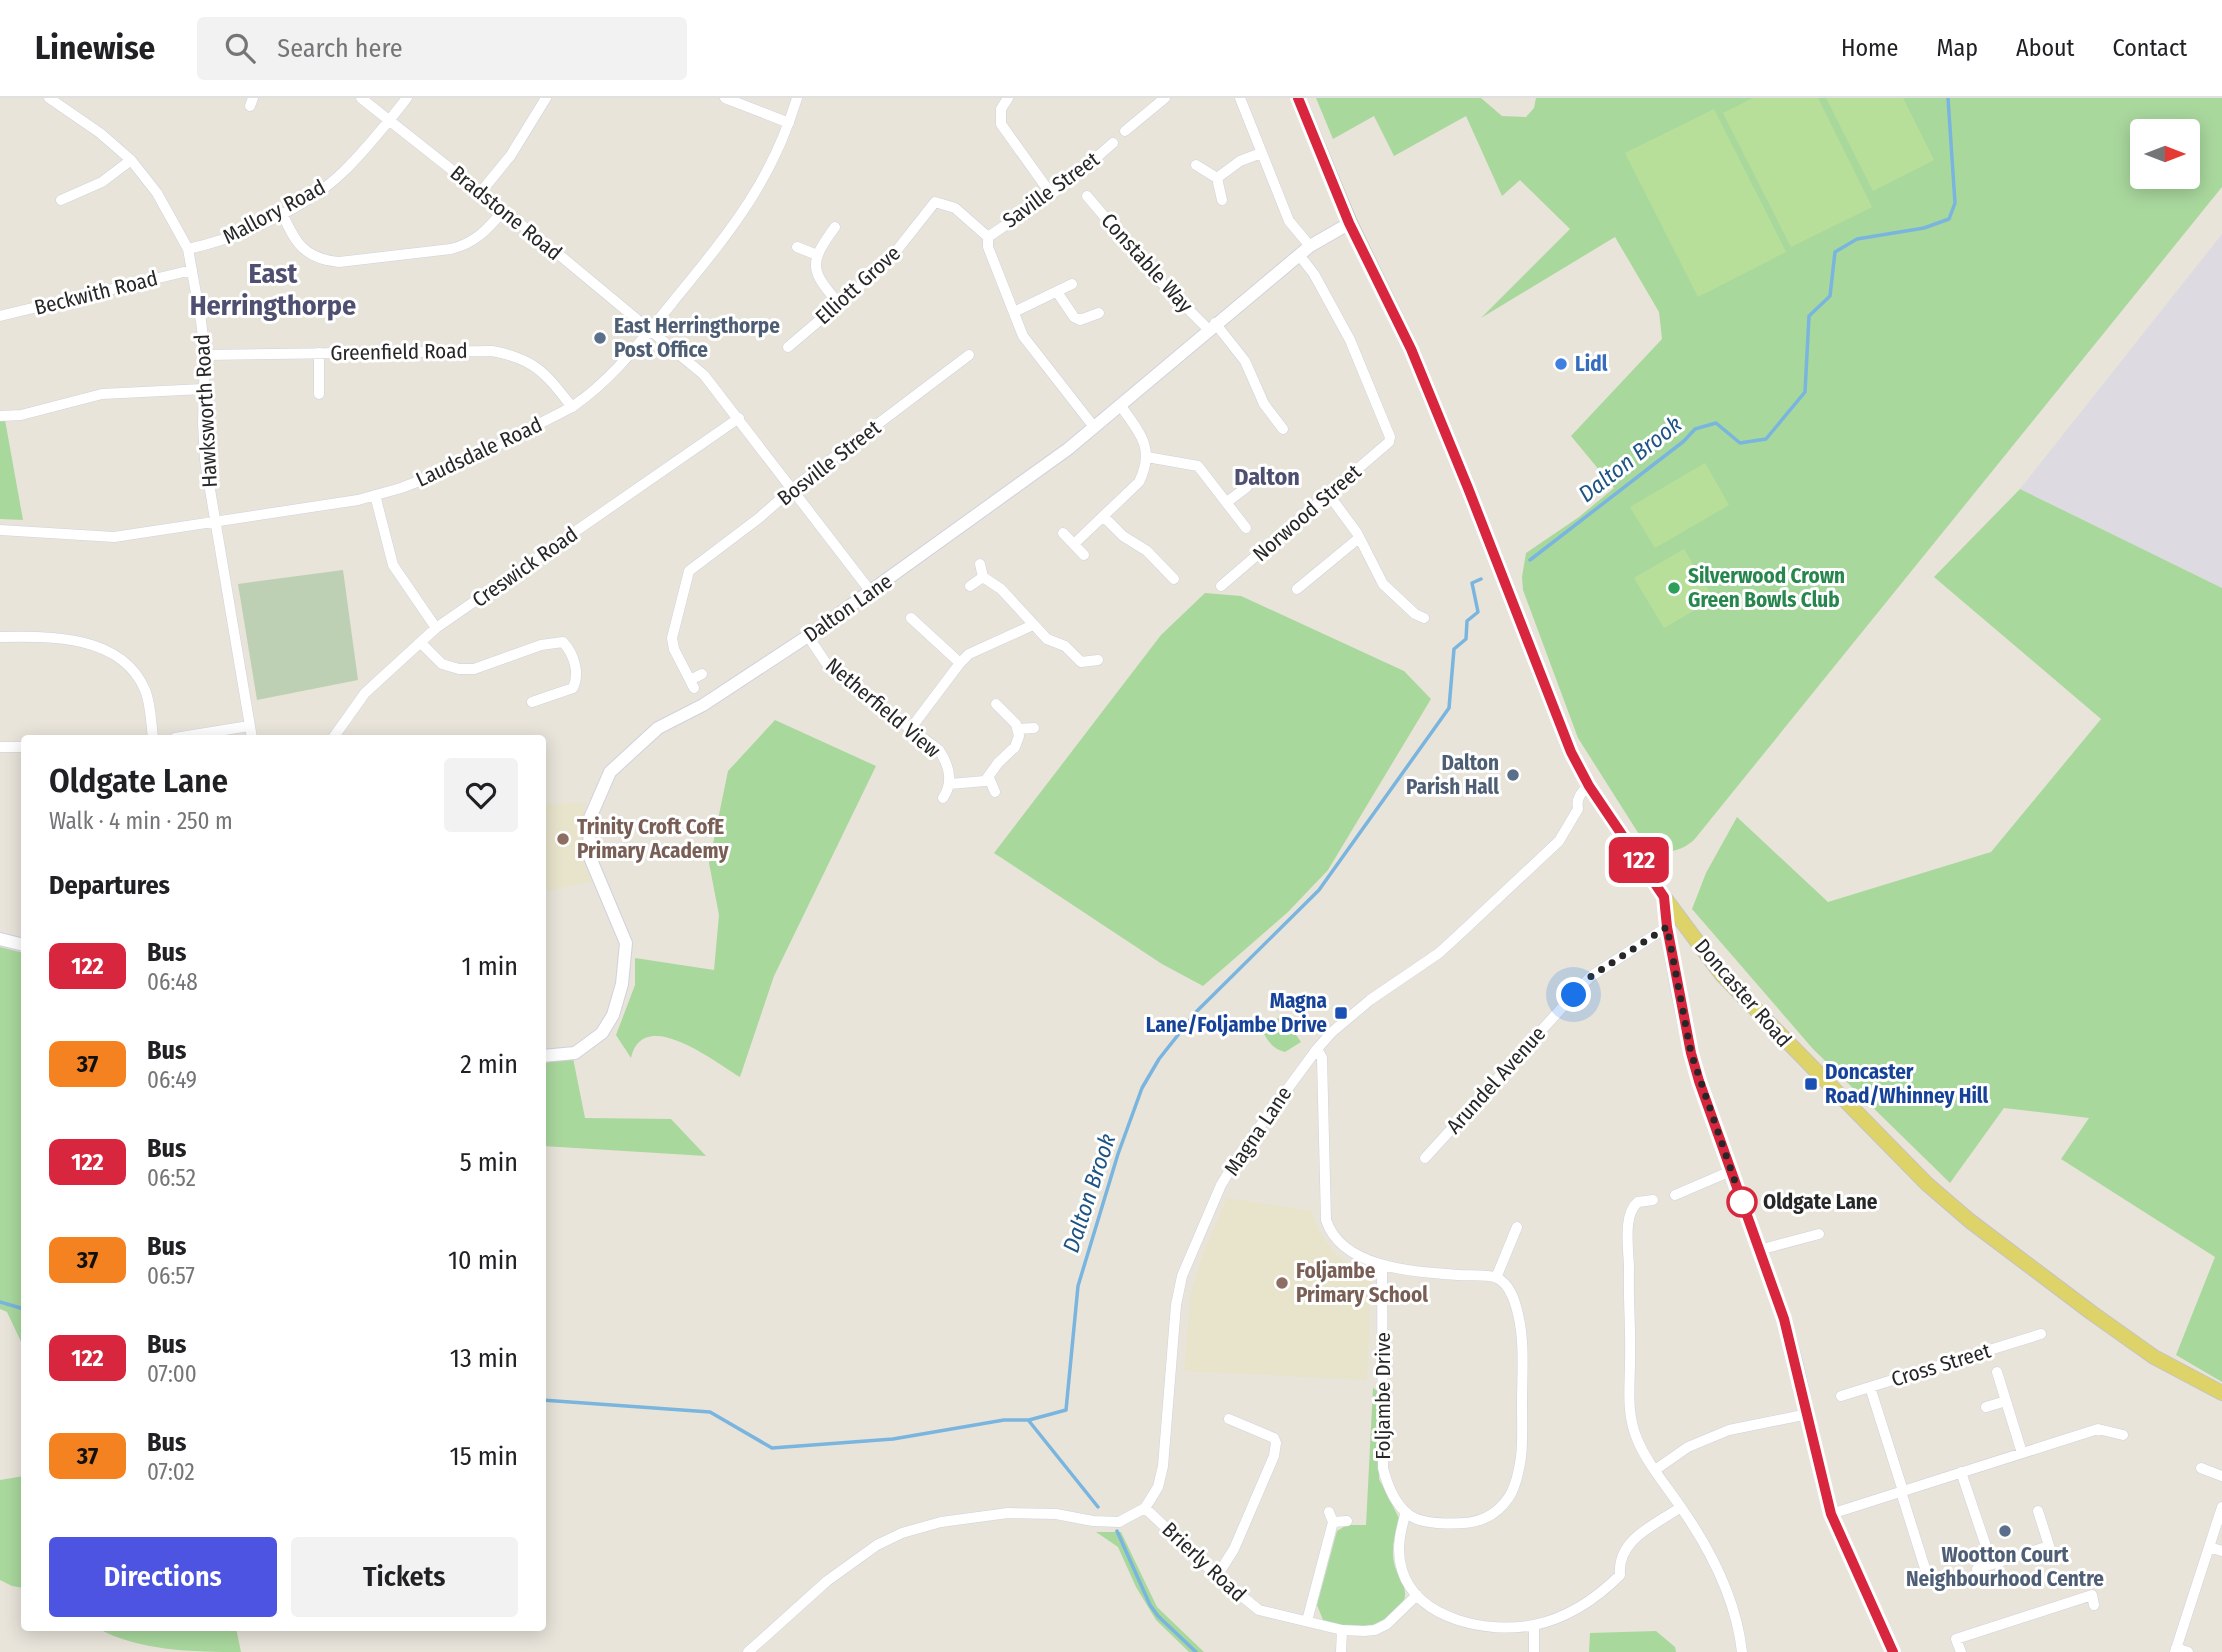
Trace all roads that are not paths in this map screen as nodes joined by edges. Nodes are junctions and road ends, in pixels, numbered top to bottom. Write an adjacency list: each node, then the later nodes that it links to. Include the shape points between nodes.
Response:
1 (49, 98): 16 (street, Hawksworth Road)
2 (362, 98): 11 (street, Bradstone Road)
3 (407, 98): 11 (street, Mallory Road)
4 (546, 98): 19 (street, via 511,156)
5 (725, 98): 12 (street)
6 (797, 98): 12 (street, Laudsdale Road)
7 (1008, 98): 20 (street, via 1001,109 1001,124)
8 (1165, 98): 13 (street)
9 (1240, 98): 15 (street)
10 (1298, 98): 26 (main road, Doncaster Road)
11 (390, 120): 19 (street, Bradstone Road); 25 (street, Mallory Road, via 336,179)
12 (789, 124): 42 (street, Laudsdale Road, via 770,168 734,226)
13 (1125, 131)
14 (1113, 143): 20 (street, Saville Street)
15 (1261, 153): 18 (street); 29 (street, via 1289,220)
16 (131, 160): 22 (street, via 102,182); 31 (street, Hawksworth Road, via 157,193)
17 (1196, 165): 18 (street)
18 (1217, 178): 23 (street)
19 (480, 193): 24 (street, Bradstone Road)
20 (1051, 194): 28 (street, Saville Street)
21 (1087, 196): 41 (street, Constable Way, via 1154,275)
22 (61, 200)
23 (1222, 200)
24 (503, 211): 25 (street, via 466,245 339,261 324,260 305,250); 42 (street, Bradstone Road)
25 (282, 213): 31 (street, Mallory Road, via 221,242)
26 (1349, 223): 29 (street, Dalton Lane); 100 (main road, Doncaster Road, via 1411,349 1562,732)
27 (835, 227): 32 (street)
28 (988, 237): 37 (street, Elliott Grove, via 955,208 935,202 886,264); 38 (street)
29 (1310, 246): 33 (street, Dalton Lane)
30 (797, 247): 32 (street)
31 (188, 249): 34 (street, Hawksworth Road)
32 (817, 255): 37 (street, via 817,275)
33 (1299, 255): 41 (street, Dalton Lane); 59 (street, Norwood Street, via 1350,340 1390,438)
34 (192, 270): 40 (street, Beckwith Road); 45 (street, Hawksworth Road)
35 (1072, 285): 36 (street)
36 (1057, 292): 38 (street); 39 (street, via 1080,320)
37 (839, 304): 43 (street, Elliott Grove)
38 (1014, 312): 53 (street, via 1023,336)
39 (1100, 313)
40 (0, 316)
41 (1212, 326): 49 (street, Dalton Lane); 54 (street, Constable Way, via 1245,361 1264,404)
42 (650, 330): 50 (street, Laudsdale Road, via 610,377); 52 (street, Bradstone Road, via 704,375)
43 (788, 347)
44 (319, 353): 45 (street, Greenfield Road); 48 (street); 50 (street, Greenfield Road, via 509,354 539,368)
45 (205, 355): 47 (street, Hawksworth Road)
46 (969, 355): 57 (street, Bosville Street)
47 (203, 389): 51 (street, via 102,394); 62 (street, Hawksworth Road, via 205,460)
48 (319, 394)
49 (1120, 405): 53 (street, Dalton Lane); 55 (street, via 1142,436)
50 (572, 407): 58 (street, Laudsdale Road, via 455,467)
51 (0, 416)
52 (739, 418): 57 (street, Bradstone Road); 79 (street, Creswick Road)
53 (1094, 427): 75 (street, Dalton Lane)
54 (1283, 429)
55 (1147, 457): 60 (street, via 1195,463); 61 (street, via 1139,482)
56 (1247, 487): 60 (street)
57 (792, 489): 75 (street, Bradstone Road); 85 (street, Bosville Street, via 690,571 672,638 692,684)
58 (375, 495): 62 (street, Laudsdale Road); 79 (street, via 393,565)
59 (1329, 495): 66 (street); 73 (street, Norwood Street)
60 (1227, 502): 63 (street)
61 (1104, 517): 67 (street); 71 (street)
62 (214, 522): 64 (street, Laudsdale Road, via 114,537); 88 (street, Hawksworth Road)
63 (1246, 528)
64 (0, 530)
65 (1063, 533): 67 (street)
66 (1359, 538): 74 (street); 77 (street, via 1383,584)
67 (1074, 544): 68 (street)
68 (1084, 555)
69 (980, 564): 70 (street)
70 (983, 577): 72 (street); 78 (street, via 1001,589)
71 (1174, 579)
72 (970, 586)
73 (1222, 586)
74 (1297, 589)
75 (871, 592): 80 (street, Dalton Lane)
76 (911, 618): 84 (street)
77 (1416, 618)
78 (1034, 625): 83 (street, via 1050,641 1065,646 1076,660); 84 (street, via 969,654)
79 (436, 628): 82 (street, Creswick Road)
80 (808, 636): 90 (street, Netherfield View, via 837,674); 110 (street, Dalton Lane, via 713,699 658,728 610,772 590,818 589,855 626,943 622,984 602,1033 575,1053)
81 (0, 638): 92 (street, via 65,640 117,653 147,692)
82 (421, 643): 86 (street, via 442,664 459,669 563,642 571,651 577,679 573,688); 95 (street, Creswick Road, via 365,693)
83 (1098, 660)
84 (960, 663): 90 (street)
85 (702, 674)
86 (532, 702)
87 (996, 704): 91 (street)
88 (249, 726): 93 (street); 94 (street, Hawksworth Road)
89 (1034, 728): 91 (street)
90 (911, 729): 99 (street, Netherfield View, via 939,750 946,760)
91 (1018, 729): 98 (street, via 1015,747)
92 (153, 735)
93 (194, 735)
94 (251, 735)
95 (335, 735)
96 (0, 747): 97 (street)
97 (21, 747)
98 (989, 778): 99 (street, Netherfield View); 101 (street)
99 (950, 784): 102 (street, Netherfield View)
100 (1589, 786): 103 (main road, Doncaster Road); 104 (street, Magna Lane, via 1580,793)
101 (995, 792)
102 (943, 797)
103 (1598, 799): 104 (street); 105 (main road, Doncaster Road)
104 (1578, 809): 109 (street, Magna Lane, via 1559,841 1471,923 1438,953 1370,1000)
105 (1664, 897): 106 (street); 123 (main road, Doncaster Road, via 1722,975 1927,1184 2154,1357)
106 (1667, 927): 111 (street, Arundel Avenue, via 1590,977); 112 (street, via 1691,1053)
107 (0, 939): 108 (street)
108 (21, 944)
109 (1317, 1049): 118 (street, via 1322,1058 1325,1220 1329,1231 1349,1250); 138 (street, Magna Lane, via 1234,1163 1182,1276 1163,1466)
110 (546, 1056)
111 (1425, 1158)
112 (1731, 1171): 113 (street); 117 (street)
113 (1675, 1195)
114 (1653, 1200): 132 (street, via 1638,1202 1629,1215 1628,1401 1637,1437)
115 (1517, 1227): 119 (street)
116 (1819, 1234): 117 (street)
117 (1759, 1250): 127 (street, via 1784,1319)
118 (1382, 1265): 119 (street); 140 (street, Foljambe Drive, via 1383,1468)
119 (1496, 1278): 140 (street, via 1512,1296 1522,1338 1522,1454 1515,1485 1497,1511 1473,1522 1434,1523)
120 (2041, 1334): 122 (street, Cross Street)
121 (1997, 1372): 125 (street)
122 (1870, 1387): 124 (street, Cross Street); 135 (street)
123 (2219, 1392)
124 (1841, 1395)
125 (2006, 1401): 126 (street); 130 (street)
126 (1986, 1407)
127 (1808, 1413): 132 (street, via 1717,1434); 141 (street)
128 (1229, 1419): 149 (street, via 1274,1438 1276,1443 1234,1549)
129 (2123, 1435): 130 (street, via 2098,1429)
130 (2022, 1453): 133 (street)
131 (2201, 1468): 134 (street)
132 (1655, 1470): 136 (street)
133 (1961, 1472): 135 (street); 147 (street)
134 (2222, 1476)
135 (1902, 1492): 141 (street); 150 (street)
136 (1681, 1507): 154 (street, via 1629,1543 1619,1565 1620,1576 1598,1596 1566,1615); 160 (street, via 1725,1586)
137 (2222, 1507): 144 (street)
138 (1146, 1508): 149 (street, Brierly Road); 157 (street, via 1119,1522 1008,1513 941,1522 902,1533 827,1581)
139 (2038, 1511): 143 (street)
140 (1406, 1513): 151 (street, via 1399,1553 1407,1584)
141 (1831, 1514): 161 (street)
142 (1347, 1521): 153 (street, via 1331,1517)
143 (2049, 1546): 146 (street); 147 (street)
144 (2209, 1547): 145 (street); 156 (street)
145 (2222, 1551)
146 (2053, 1558)
147 (1992, 1564): 148 (street)
148 (1977, 1569)
149 (1217, 1576): 153 (street, Brierly Road, via 1259,1610)
150 (1929, 1581)
151 (1417, 1595): 154 (street, via 1454,1620 1506,1628); 155 (street, Brierly Road, via 1376,1630)
152 (2094, 1605): 162 (street, via 2092,1595 1956,1639)
153 (1307, 1622): 155 (street, Brierly Road)
154 (1534, 1625): 159 (street)
155 (1342, 1630): 158 (street)
156 (2176, 1650): 163 (street)
157 (748, 1652)
158 (1341, 1652)
159 (1534, 1652)
160 (1742, 1652)
161 (1893, 1652)
162 (1961, 1652)
163 (2188, 1652)

